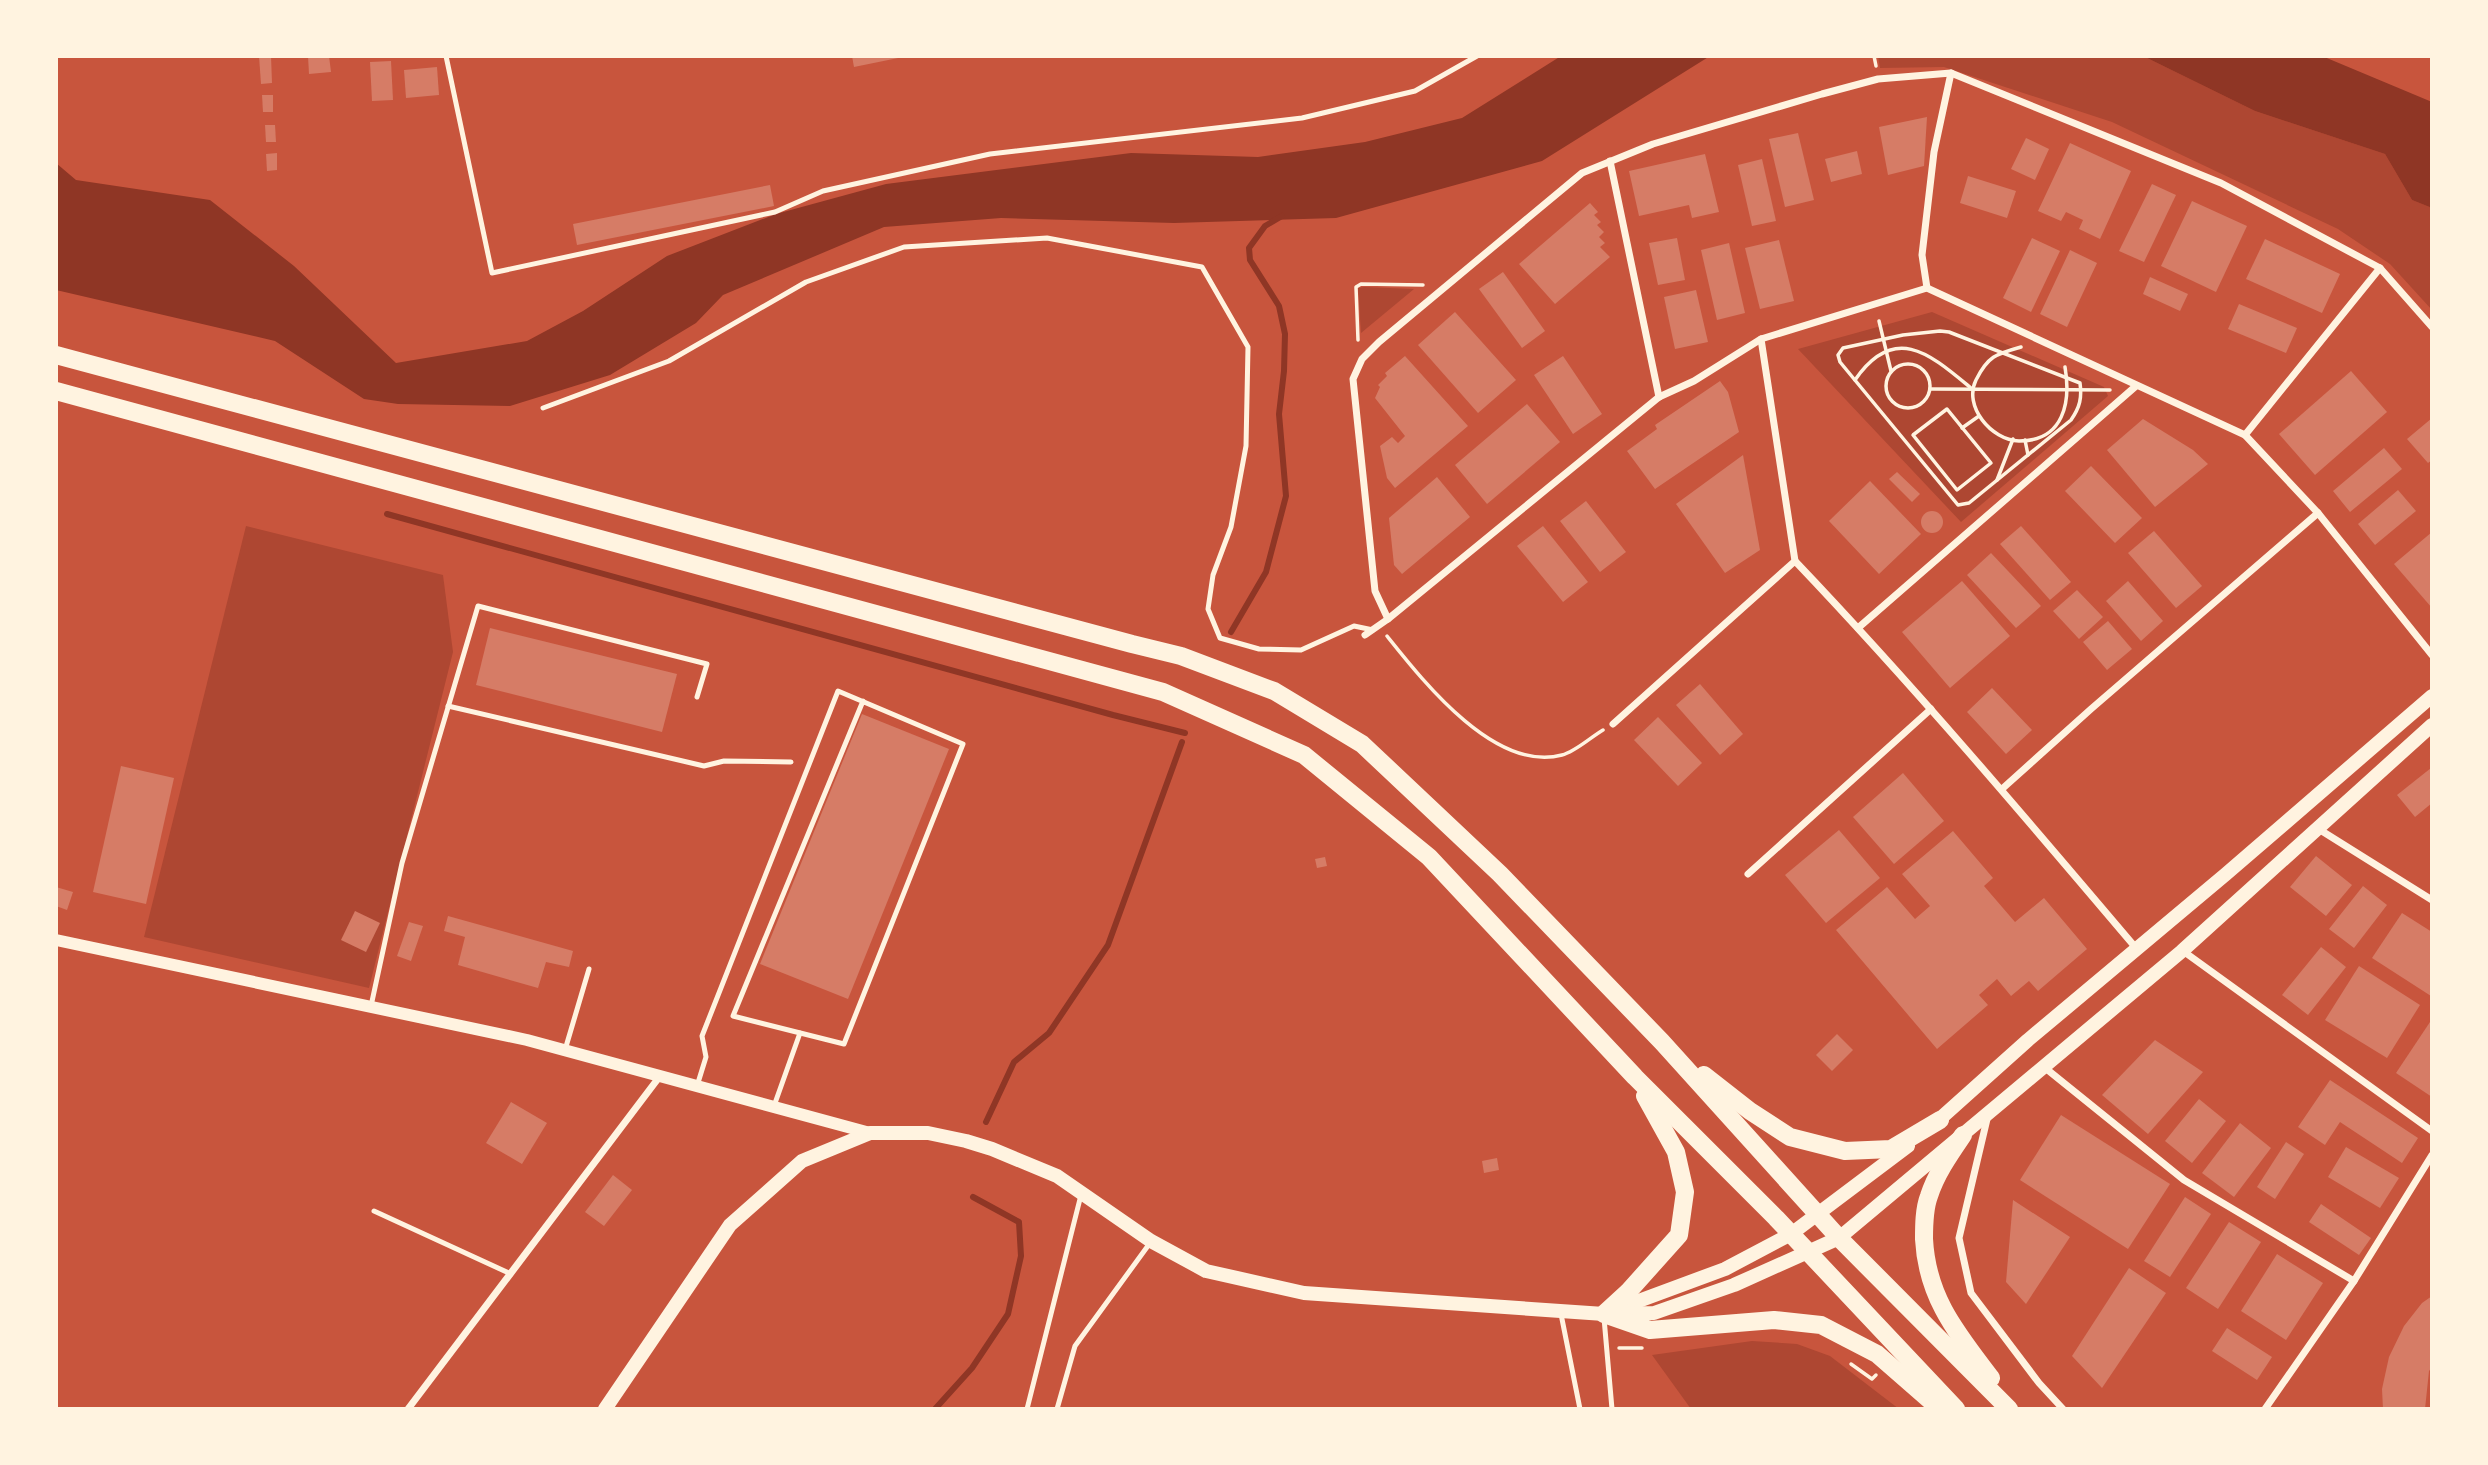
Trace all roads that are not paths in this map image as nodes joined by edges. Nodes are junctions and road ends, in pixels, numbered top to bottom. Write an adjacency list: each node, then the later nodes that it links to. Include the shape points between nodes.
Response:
1 (446, 56): 2 (lane, via 492,273 775,212 823,191 990,154 1301,118 1415,91)
2 (1477, 56)
3 (1951, 73): 4 (street, via 1878,79); 5 (street, via 2221,183); 6 (street, via 1932,164 1922,255)
4 (1610, 160): 12 (street); 17 (street, via 1582,173 1362,359 1353,379 1367,524 1375,591)
5 (2380, 268): 7 (street); 14 (street)
6 (1927, 288): 8 (street); 10 (street)
7 (2432, 327)
8 (1761, 339): 12 (street); 16 (street)
9 (56, 355): 40 (highway, via 1181,656 1274,691 1362,744 1500,874)
10 (2136, 386): 14 (street); 19 (street)
11 (56, 391): 44 (highway, via 1163,692 1315,763 1429,857)
12 (1660, 397): 17 (street)
13 (543, 408): 18 (lane, via 669,361 806,282 904,247 1047,239 1202,267 1248,347 1245,446 1231,527 1213,575 1208,609 1220,638 1259,649 1301,650 1354,626)
14 (2245, 435): 15 (street)
15 (2318, 513): 21 (street); 30 (street)
16 (1795, 561): 19 (street); 27 (street)
17 (1388, 619): 18 (street)
18 (1376, 628): 20 (street)
19 (1858, 628): 26 (street)
20 (1365, 635)
21 (2432, 655)
22 (2432, 696): 35 (main road)
23 (697, 697): 25 (lane, via 707,664 478,606)
24 (863, 701): 39 (lane, via 733,1016); 39 (lane, via 963,744 844,1044); 45 (lane, via 838,691 702,1036 706,1056)
25 (448, 706): 29 (lane, via 704,766 724,761); 38 (lane, via 402,863)
26 (1931, 709): 30 (street); 32 (street)
27 (1613, 724)
28 (2432, 726): 31 (main road)
29 (791, 762)
30 (2002, 789): 35 (street)
31 (2316, 828): 33 (street); 36 (main road)
32 (1748, 874)
33 (2432, 900)
34 (56, 940): 38 (street)
35 (2136, 948): 48 (main road)
36 (2182, 951): 42 (main road); 49 (street)
37 (589, 969): 41 (lane)
38 (371, 1006): 41 (street)
39 (800, 1033): 46 (lane)
40 (1662, 1042): 48 (highway, via 1790,1137 1845,1151 1891,1149); 55 (highway)
41 (565, 1050): 43 (street)
42 (2044, 1067): 47 (main road); 61 (street, via 2184,1180)
43 (660, 1076): 45 (street); 60 (street)
44 (1635, 1077): 56 (highway); 63 (highway, via 1676,1152 1685,1192 1678,1235)
45 (696, 1086): 46 (street)
46 (774, 1107): 50 (street)
47 (1989, 1114): 51 (main road); 74 (street, via 1959,1238 1971,1293)
48 (1940, 1119): 55 (main road)
49 (2432, 1131)
50 (870, 1133): 53 (main road, via 928,1133 992,1149 1057,1176); 65 (main road, via 802,1161 730,1225)
51 (1963, 1135): 57 (main road); 73 (highway, via 1928,1197 1924,1229 1930,1283 1943,1312)
52 (2432, 1155): 61 (street)
53 (1082, 1192): 58 (main road); 66 (lane)
54 (374, 1211): 60 (lane)
55 (1818, 1214): 56 (main road); 57 (highway)
56 (1791, 1234): 59 (highway); 63 (main road, via 1725,1269)
57 (1839, 1238): 59 (main road); 72 (highway)
58 (1151, 1241): 62 (main road, via 1206,1271 1304,1293); 67 (lane, via 1075,1346)
59 (1808, 1252): 63 (main road, via 1654,1313); 71 (highway)
60 (511, 1274): 64 (street)
61 (2354, 1281): 75 (street)
62 (1560, 1311): 63 (main road); 68 (lane)
63 (1604, 1314): 69 (lane); 70 (highway, via 1650,1330 1774,1320 1821,1325 1877,1354)
64 (408, 1409)
65 (606, 1409)
66 (1027, 1409)
67 (1057, 1409)
68 (1580, 1409)
69 (1612, 1409)
70 (1940, 1409)
71 (1956, 1409)
72 (2008, 1409)
73 (2014, 1409)
74 (2063, 1409)
75 (2265, 1409)

